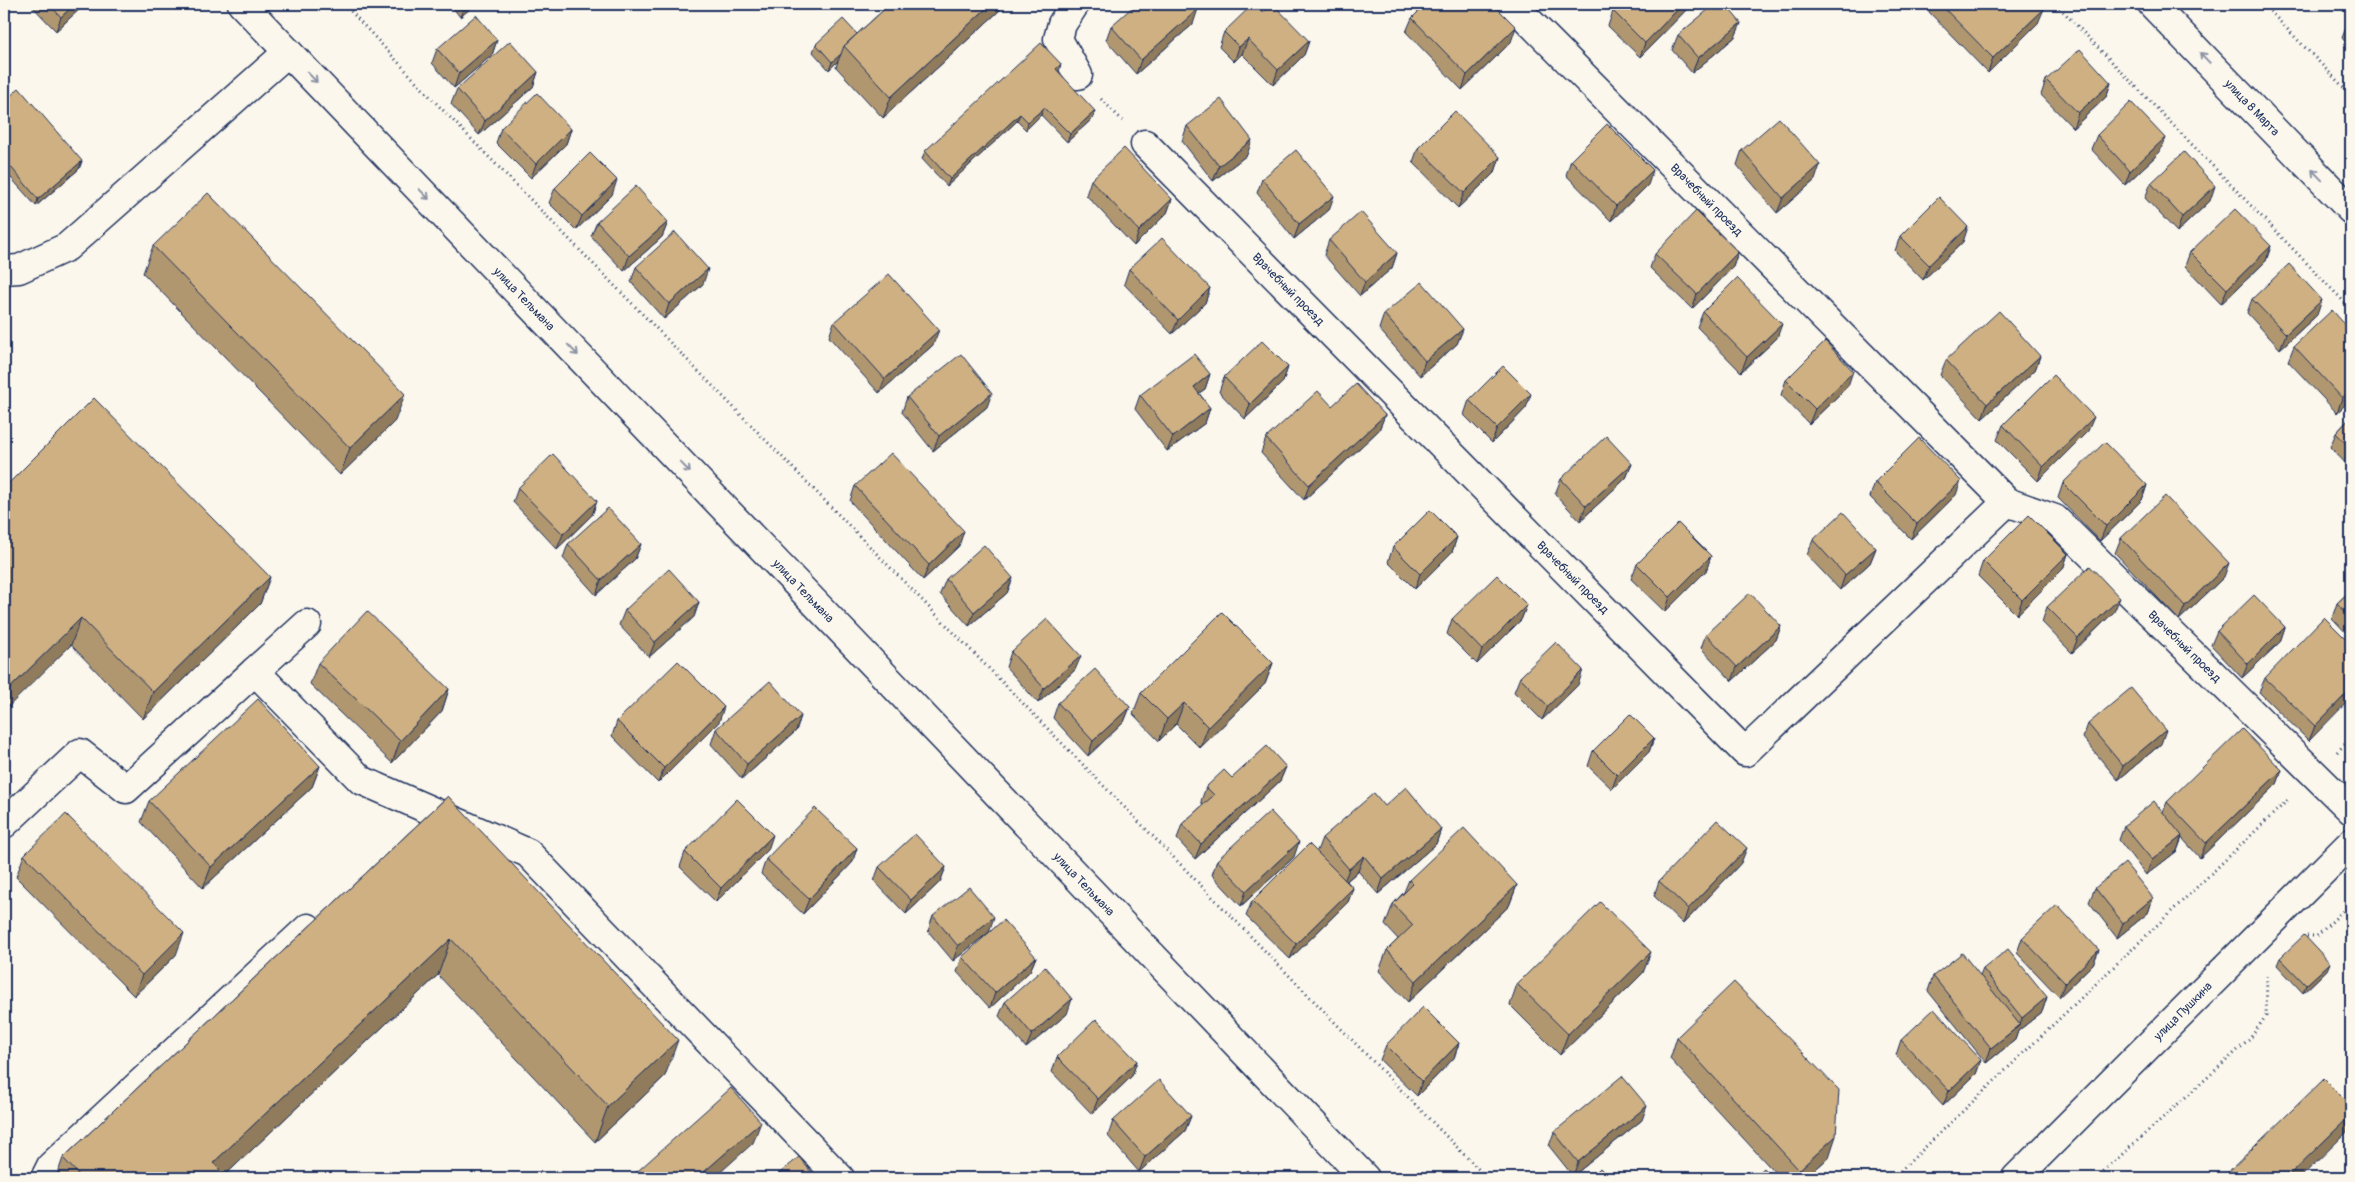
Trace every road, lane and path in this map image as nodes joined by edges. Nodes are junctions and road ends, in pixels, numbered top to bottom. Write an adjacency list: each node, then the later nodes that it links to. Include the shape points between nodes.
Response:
1 (242, 4): 8 (street, улица Тельмана)
2 (344, 4): 32 (path, via 444,111)
3 (1075, 4): 9 (street, via 1062,24 1058,39)
4 (1512, 4): 15 (street, Врачебный проезд)
5 (2056, 4): 14 (path)
6 (2152, 4): 12 (street, улица 8 Марта, one-way to 6)
7 (2263, 4): 10 (path)
8 (288, 52): 13 (street, via 67,247 19,269); 31 (street, улица Тельмана, one-way to 31)
9 (1078, 75): 11 (path)
10 (2351, 95)
11 (1145, 144): 15 (street, Врачебный проезд, via 1744,752)
12 (2351, 210)
13 (4, 270)
14 (2351, 309)
15 (2007, 502): 19 (street, Врачебный проезд, via 2055,519)
16 (307, 624): 17 (street)
17 (256, 671): 21 (street, via 360,780); 22 (street, via 126,789 80,753)
18 (2351, 738): 19 (path)
19 (2315, 774): 20 (street, Врачебный проезд); 33 (path)
20 (2351, 810)
21 (433, 811): 23 (street); 30 (street, via 528,853)
22 (4, 824)
23 (412, 832)
24 (2351, 843): 34 (street, улица Пушкина)
25 (2351, 903): 27 (path, via 2317,936)
26 (325, 912): 29 (street, via 51,1166)
27 (2301, 936)
28 (2267, 967): 35 (path, via 2266,1016 2249,1040)
29 (45, 1178)
30 (840, 1178)
31 (1365, 1178)
32 (1487, 1178)
33 (1893, 1178)
34 (2016, 1178)
35 (2096, 1178)

